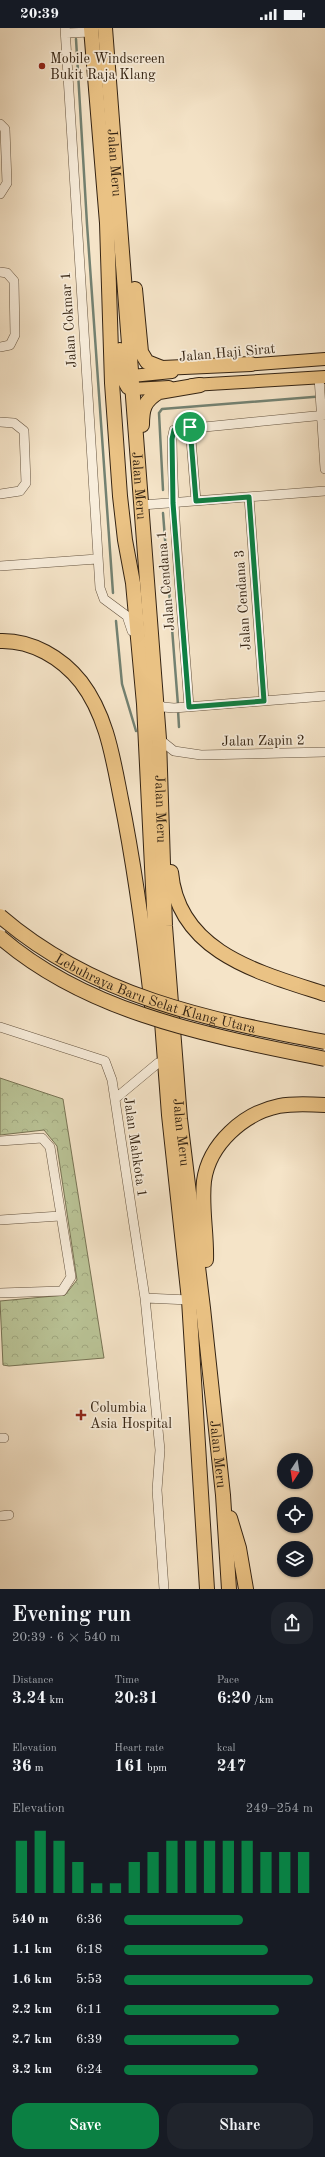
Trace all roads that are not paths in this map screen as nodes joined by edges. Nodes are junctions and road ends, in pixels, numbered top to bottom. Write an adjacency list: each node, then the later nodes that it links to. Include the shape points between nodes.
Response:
1 (96, 29): 2 (street); 5 (highway, Jalan Meru); 6 (highway, Jalan Meru)
2 (65, 30): 24 (street, Jalan Cokmar 1)
3 (0, 124): 4 (street, via 5,129 7,183)
4 (0, 194)
5 (119, 208): 10 (highway, via 135,291 141,352 147,362 162,368); 12 (highway, Jalan Meru)
6 (107, 223): 12 (highway, via 119,318 120,364 122,376); 26 (highway, Jalan Meru, via 112,384 123,525)
7 (1, 272): 8 (street, via 7,273 14,281 15,336 10,344)
8 (2, 347)
9 (325, 359): 10 (main road, Jalan Haji Sirat)
10 (251, 364): 12 (main road, Jalan Haji Sirat)
11 (322, 377): 13 (main road); 14 (street, via 320,390)
12 (130, 383): 13 (main road); 21 (highway, Jalan Meru); 26 (highway, via 122,396 132,519)
13 (200, 385): 21 (highway, via 159,392 144,406)
14 (323, 412): 16 (street); 17 (street)
15 (4, 422): 19 (street, via 14,423 24,431 26,483 20,491)
16 (190, 427): 22 (street); 23 (street, Jalan Cendana 1, via 174,430)
17 (325, 469)
18 (325, 491): 20 (street)
19 (0, 494)
20 (249, 497): 22 (street); 31 (street, Jalan Cendana 3)
21 (142, 499): 23 (street); 32 (highway, Jalan Meru)
22 (196, 501): 23 (street)
23 (173, 503): 33 (street, Jalan Cendana 1)
24 (97, 559): 25 (street); 28 (street, Jalan Cokmar 1, via 100,588 104,599)
25 (0, 566)
26 (133, 583): 27 (highway, Jalan Meru)
27 (134, 598): 28 (street, via 126,606); 32 (highway, Jalan Meru)
28 (112, 606): 32 (street, Jalan Cokmar 1, via 127,616 130,623)
29 (0, 641): 43 (highway, via 19,643 53,655 81,683 91,698 105,731 138,895)
30 (325, 696): 31 (street)
31 (264, 701): 33 (street)
32 (150, 704): 33 (street); 34 (highway, Jalan Meru); 46 (highway, Jalan Meru, via 155,928)
33 (182, 707)
34 (159, 739): 35 (street, Jalan Zapin 2, via 174,751 201,755); 36 (highway, Jalan Meru)
35 (325, 752)
36 (160, 788): 39 (highway, via 167,827 172,887 191,925 208,943 227,957 253,969); 53 (highway, Jalan Meru, via 165,926 180,1119)
37 (0, 916): 41 (highway, Lebuhraya Baru Selat Klang Utara, bridge, via 63,961 132,994 207,1017)
38 (0, 937): 42 (highway, Lebuhraya Baru Selat Klang Utara, bridge, via 44,968 127,1009 202,1032)
39 (325, 994)
40 (0, 1027): 44 (street, Jalan Mahkota 1, via 106,1061)
41 (325, 1042)
42 (325, 1059)
43 (158, 1064): 44 (street); 46 (highway)
44 (116, 1098): 51 (street, Jalan Mahkota 1)
45 (325, 1105): 53 (highway, via 279,1106 247,1118 224,1138 212,1157 204,1180 206,1256)
46 (169, 1115): 52 (highway, Jalan Meru)
47 (0, 1141): 48 (street, via 42,1138 50,1147)
48 (60, 1216): 49 (street); 50 (street, via 71,1277 62,1291)
49 (0, 1220)
50 (0, 1293)
51 (144, 1298): 52 (street); 55 (street, Jalan Mahkota 1, via 160,1450 157,1490)
52 (189, 1300): 56 (highway, Jalan Meru)
53 (203, 1308): 54 (highway, Jalan Meru)
54 (223, 1495): 57 (highway, Jalan Meru); 58 (highway, via 239,1548)
55 (164, 1589)
56 (207, 1589)
57 (229, 1589)
58 (246, 1589)

